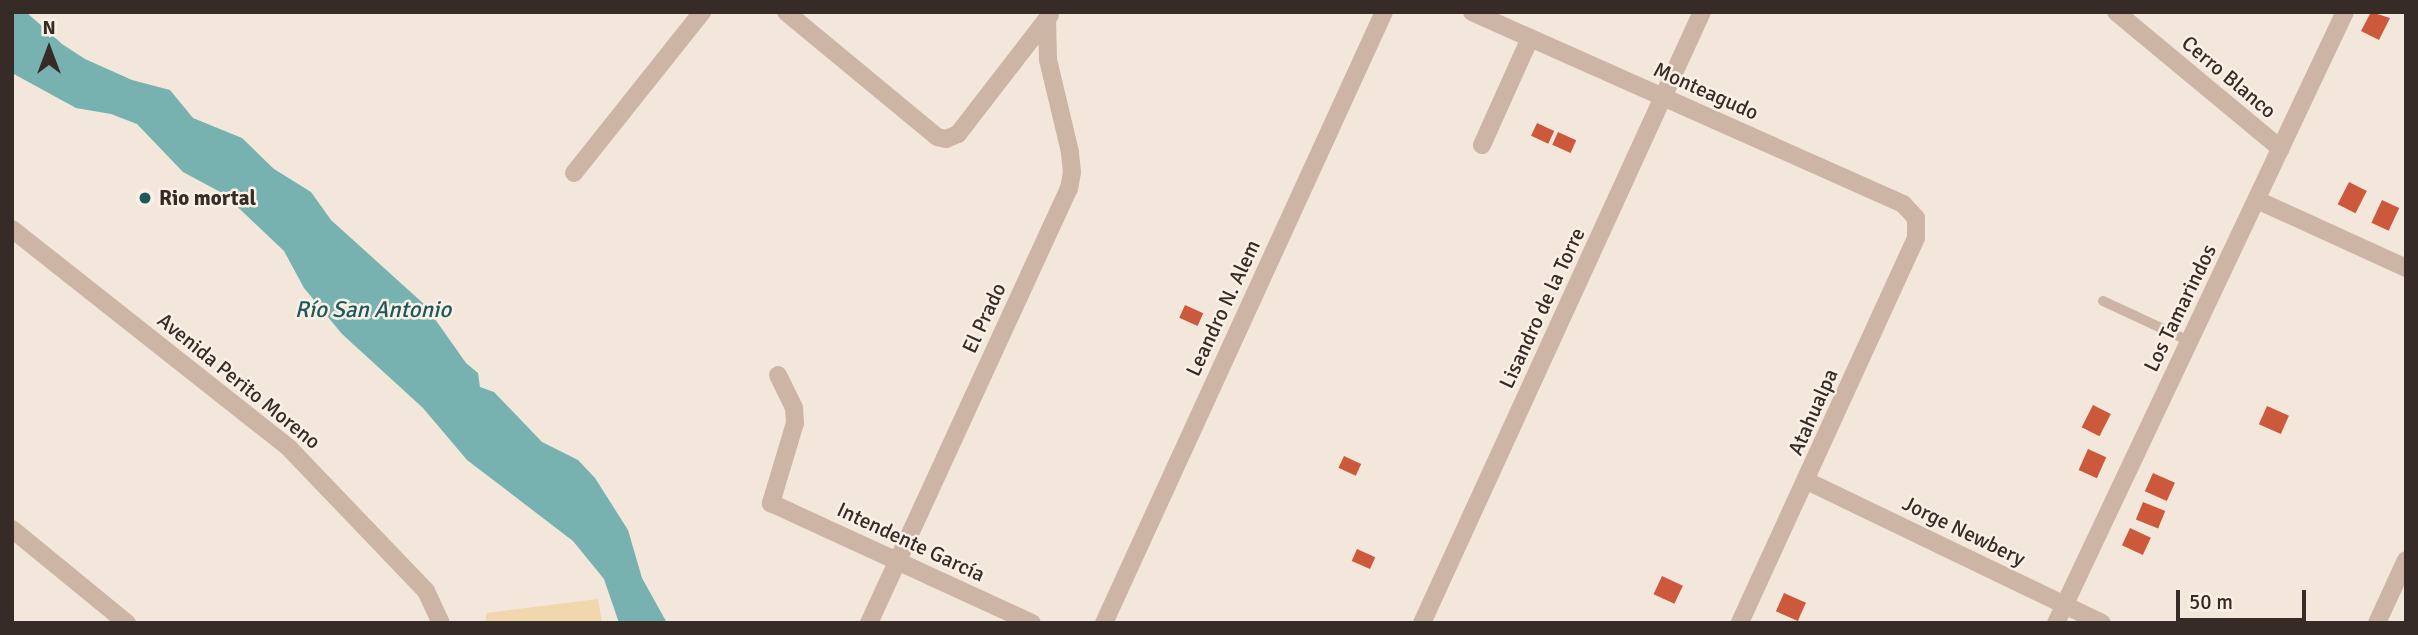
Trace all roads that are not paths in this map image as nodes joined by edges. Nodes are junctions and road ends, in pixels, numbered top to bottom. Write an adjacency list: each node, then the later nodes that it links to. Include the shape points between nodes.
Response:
1 (702, 12): 15 (street)
2 (786, 12): 10 (street, El Prado, via 937,137 946,139 958,134)
3 (1384, 12): 32 (street, Leandro N. Alem)
4 (1472, 12): 9 (street, Monteagudo)
5 (1702, 12): 12 (street, Lisandro de la Torre)
6 (2116, 12): 14 (street, Cerro Blanco)
7 (2345, 12): 14 (street, Los Tamarindos)
8 (1049, 16): 10 (street, El Prado); 11 (street, El Prado)
9 (1530, 38): 12 (street, Monteagudo); 13 (street)
10 (1023, 50): 11 (street)
11 (1048, 60): 25 (street, El Prado, via 1070,152 1069,189)
12 (1664, 97): 17 (street, Monteagudo, via 1903,204); 33 (street, Lisandro de la Torre)
13 (1482, 145)
14 (2281, 149): 16 (street, Los Tamarindos)
15 (574, 173)
16 (2257, 200): 19 (street); 21 (street, Los Tamarindos)
17 (1916, 218): 23 (street, Atahualpa, via 1916,237)
18 (12, 229): 29 (street, Avenida Perito Moreno, via 282,441 426,591)
19 (2406, 268)
20 (2104, 301): 21 (lane)
21 (2189, 341): 27 (street, Los Tamarindos)
22 (778, 375): 25 (street, Intendente García, via 794,408 795,423 771,503)
23 (1807, 481): 27 (street, Jorge Newbery); 34 (street, Atahualpa)
24 (12, 529): 28 (street)
25 (897, 560): 30 (street, El Prado); 31 (street, Intendente García)
26 (2406, 560): 37 (street)
27 (2064, 605): 35 (street, Los Tamarindos); 36 (street, Jorge Newbery)
28 (127, 623)
29 (441, 623)
30 (869, 623)
31 (1032, 623)
32 (1104, 623)
33 (1422, 623)
34 (1740, 623)
35 (2056, 623)
36 (2102, 623)
37 (2376, 623)

